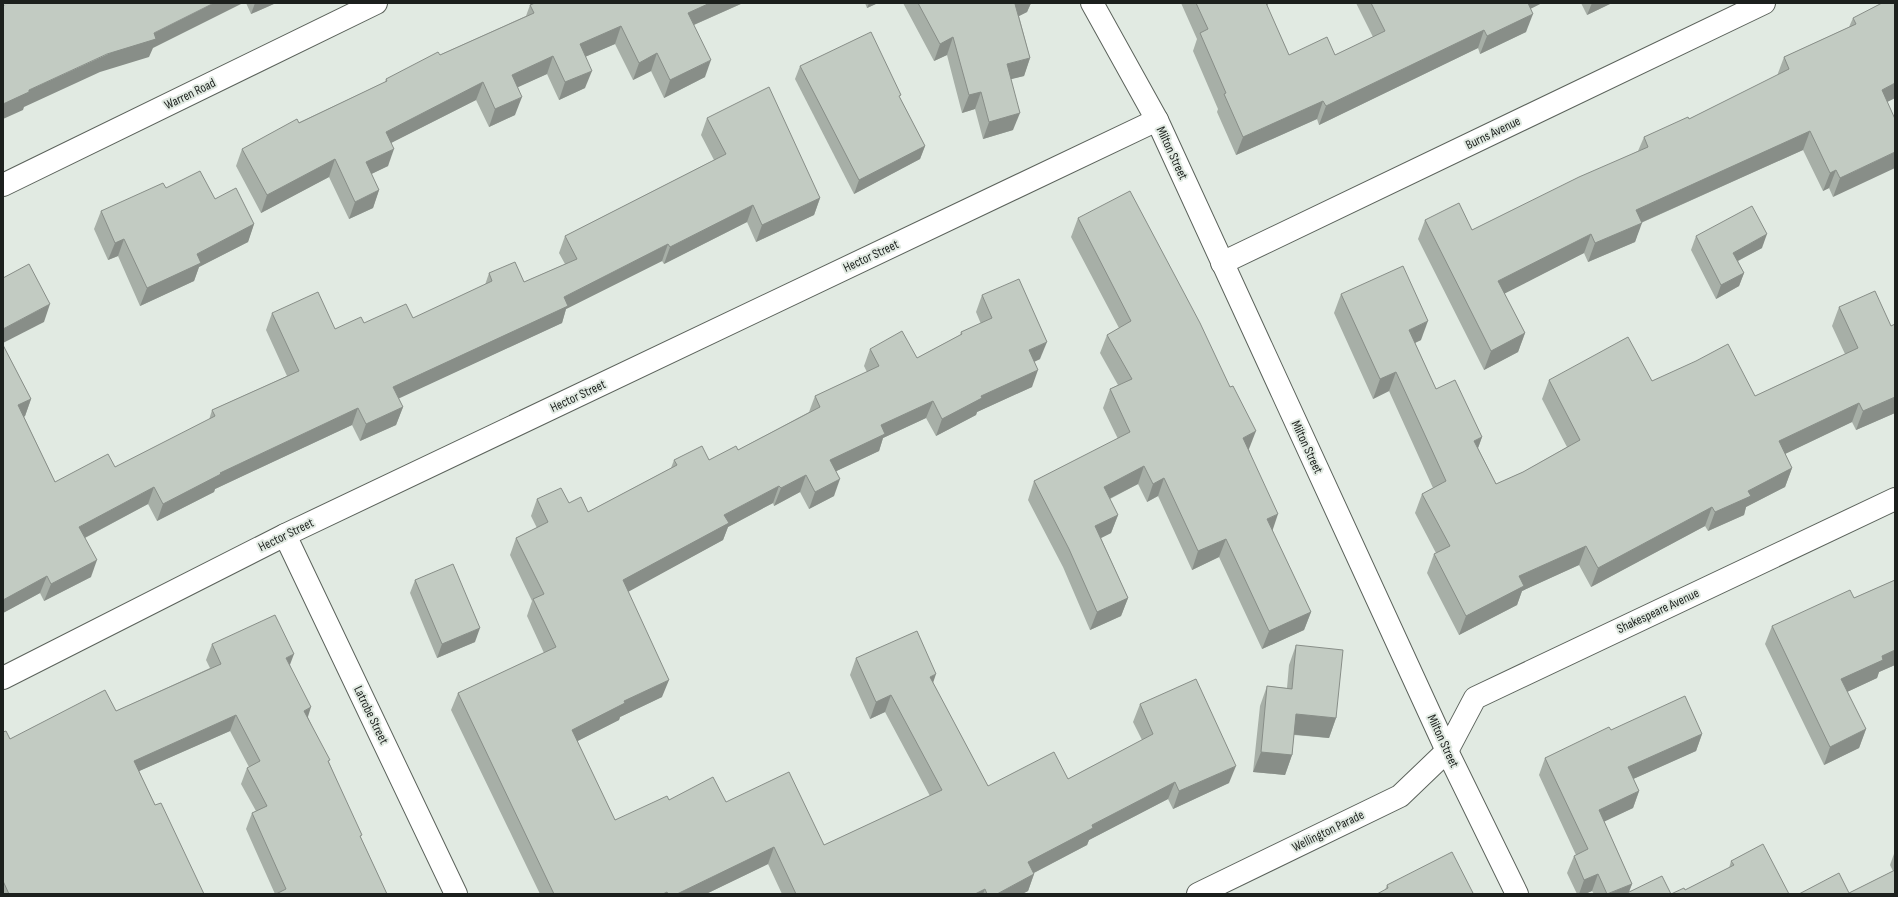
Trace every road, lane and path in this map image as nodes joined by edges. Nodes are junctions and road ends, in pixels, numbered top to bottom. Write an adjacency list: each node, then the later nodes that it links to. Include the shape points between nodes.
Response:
1 (376, 3): 5 (street, Warren Road)
2 (1092, 3): 4 (street, Milton Street)
3 (1764, 3): 6 (street, Burns Avenue)
4 (1156, 120): 6 (street, Milton Street); 8 (street, Hector Street)
5 (3, 185)
6 (1222, 263): 10 (street, Milton Street)
7 (1895, 499): 10 (street, Shakespeare Avenue, via 1475,698)
8 (285, 535): 9 (street, Hector Street); 11 (street, Latrobe Street)
9 (3, 678)
10 (1447, 751): 12 (street, Wellington Parade, via 1400,796); 13 (street, Milton Street)
11 (456, 894)
12 (1198, 894)
13 (1517, 894)

